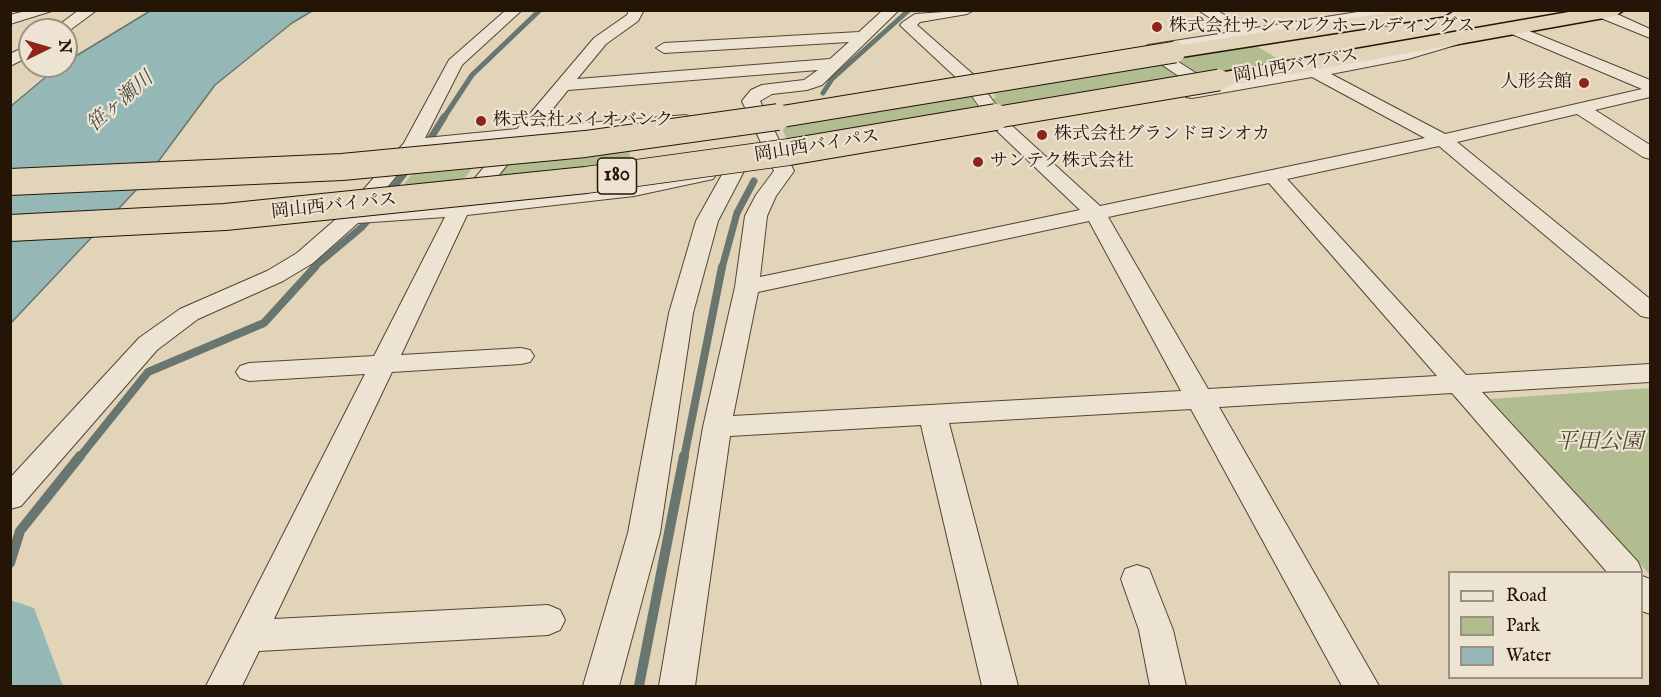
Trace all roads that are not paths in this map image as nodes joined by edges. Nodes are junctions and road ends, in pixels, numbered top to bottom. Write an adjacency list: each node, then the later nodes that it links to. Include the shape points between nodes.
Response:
1 (48, 10): 10 (street)
2 (514, 10): 30 (street, via 455,63)
3 (637, 10): 21 (street, via 633,18 600,41)
4 (892, 10): 14 (street)
5 (967, 10): 20 (street, via 915,18 908,25)
6 (1205, 10): 12 (street)
7 (1444, 10): 9 (highway, 岡山西バイパス / 180)
8 (1608, 12): 11 (highway, 岡山西バイパス / 180); 13 (street)
9 (1409, 15): 12 (street, via 1364,15); 35 (highway, 岡山西バイパス / 180, bridge, via 802,114 574,145 342,166)
10 (10, 20)
11 (1512, 29): 15 (highway, 岡山西バイパス / 180); 23 (street)
12 (1246, 34): 17 (street)
13 (1650, 34)
14 (862, 37): 16 (street); 18 (street)
15 (1469, 37): 19 (street, via 1437,48); 22 (highway, 岡山西バイパス / 180)
16 (664, 48)
17 (1148, 50): 20 (street); 22 (street)
18 (834, 64): 21 (street); 26 (street, via 807,85 768,89 758,94 752,102)
19 (1315, 72): 22 (street); 29 (street)
20 (969, 80): 26 (street); 27 (street)
21 (562, 85): 28 (street)
22 (1215, 85): 27 (street); 39 (highway, 岡山西バイパス / 180, bridge, via 586,180 225,217)
23 (1650, 86)
24 (1650, 92): 25 (street)
25 (1581, 109): 29 (street); 31 (street)
26 (758, 113): 28 (street); 32 (street)
27 (1003, 127): 32 (street); 37 (street)
28 (518, 136): 30 (street); 36 (street)
29 (1443, 140): 34 (street); 41 (street)
30 (422, 144): 38 (street)
31 (1650, 153)
32 (782, 164): 33 (street); 40 (street, via 784,171 765,195 756,216)
33 (734, 171): 36 (street, via 634,190); 56 (street, via 707,221 681,313 644,533)
34 (1273, 175): 37 (street); 46 (street)
35 (10, 182)
36 (459, 210): 38 (street); 43 (street)
37 (1096, 214): 40 (street); 47 (street)
38 (367, 216): 50 (street, via 265,281 189,314 148,344)
39 (10, 228)
40 (747, 287): 49 (street)
41 (1650, 311)
42 (521, 356): 43 (street)
43 (383, 364): 44 (street); 54 (street)
44 (249, 372)
45 (1650, 374): 46 (street)
46 (1458, 384): 47 (street); 51 (street)
47 (1199, 399): 48 (street); 60 (street)
48 (933, 415): 49 (street); 58 (street)
49 (717, 427): 57 (street)
50 (10, 498)
51 (1624, 571)
52 (1137, 579): 59 (street, via 1156,630)
53 (548, 620): 54 (street)
54 (249, 636): 55 (street)
55 (224, 687)
56 (601, 687)
57 (677, 687)
58 (1000, 687)
59 (1168, 687)
60 (1361, 687)

